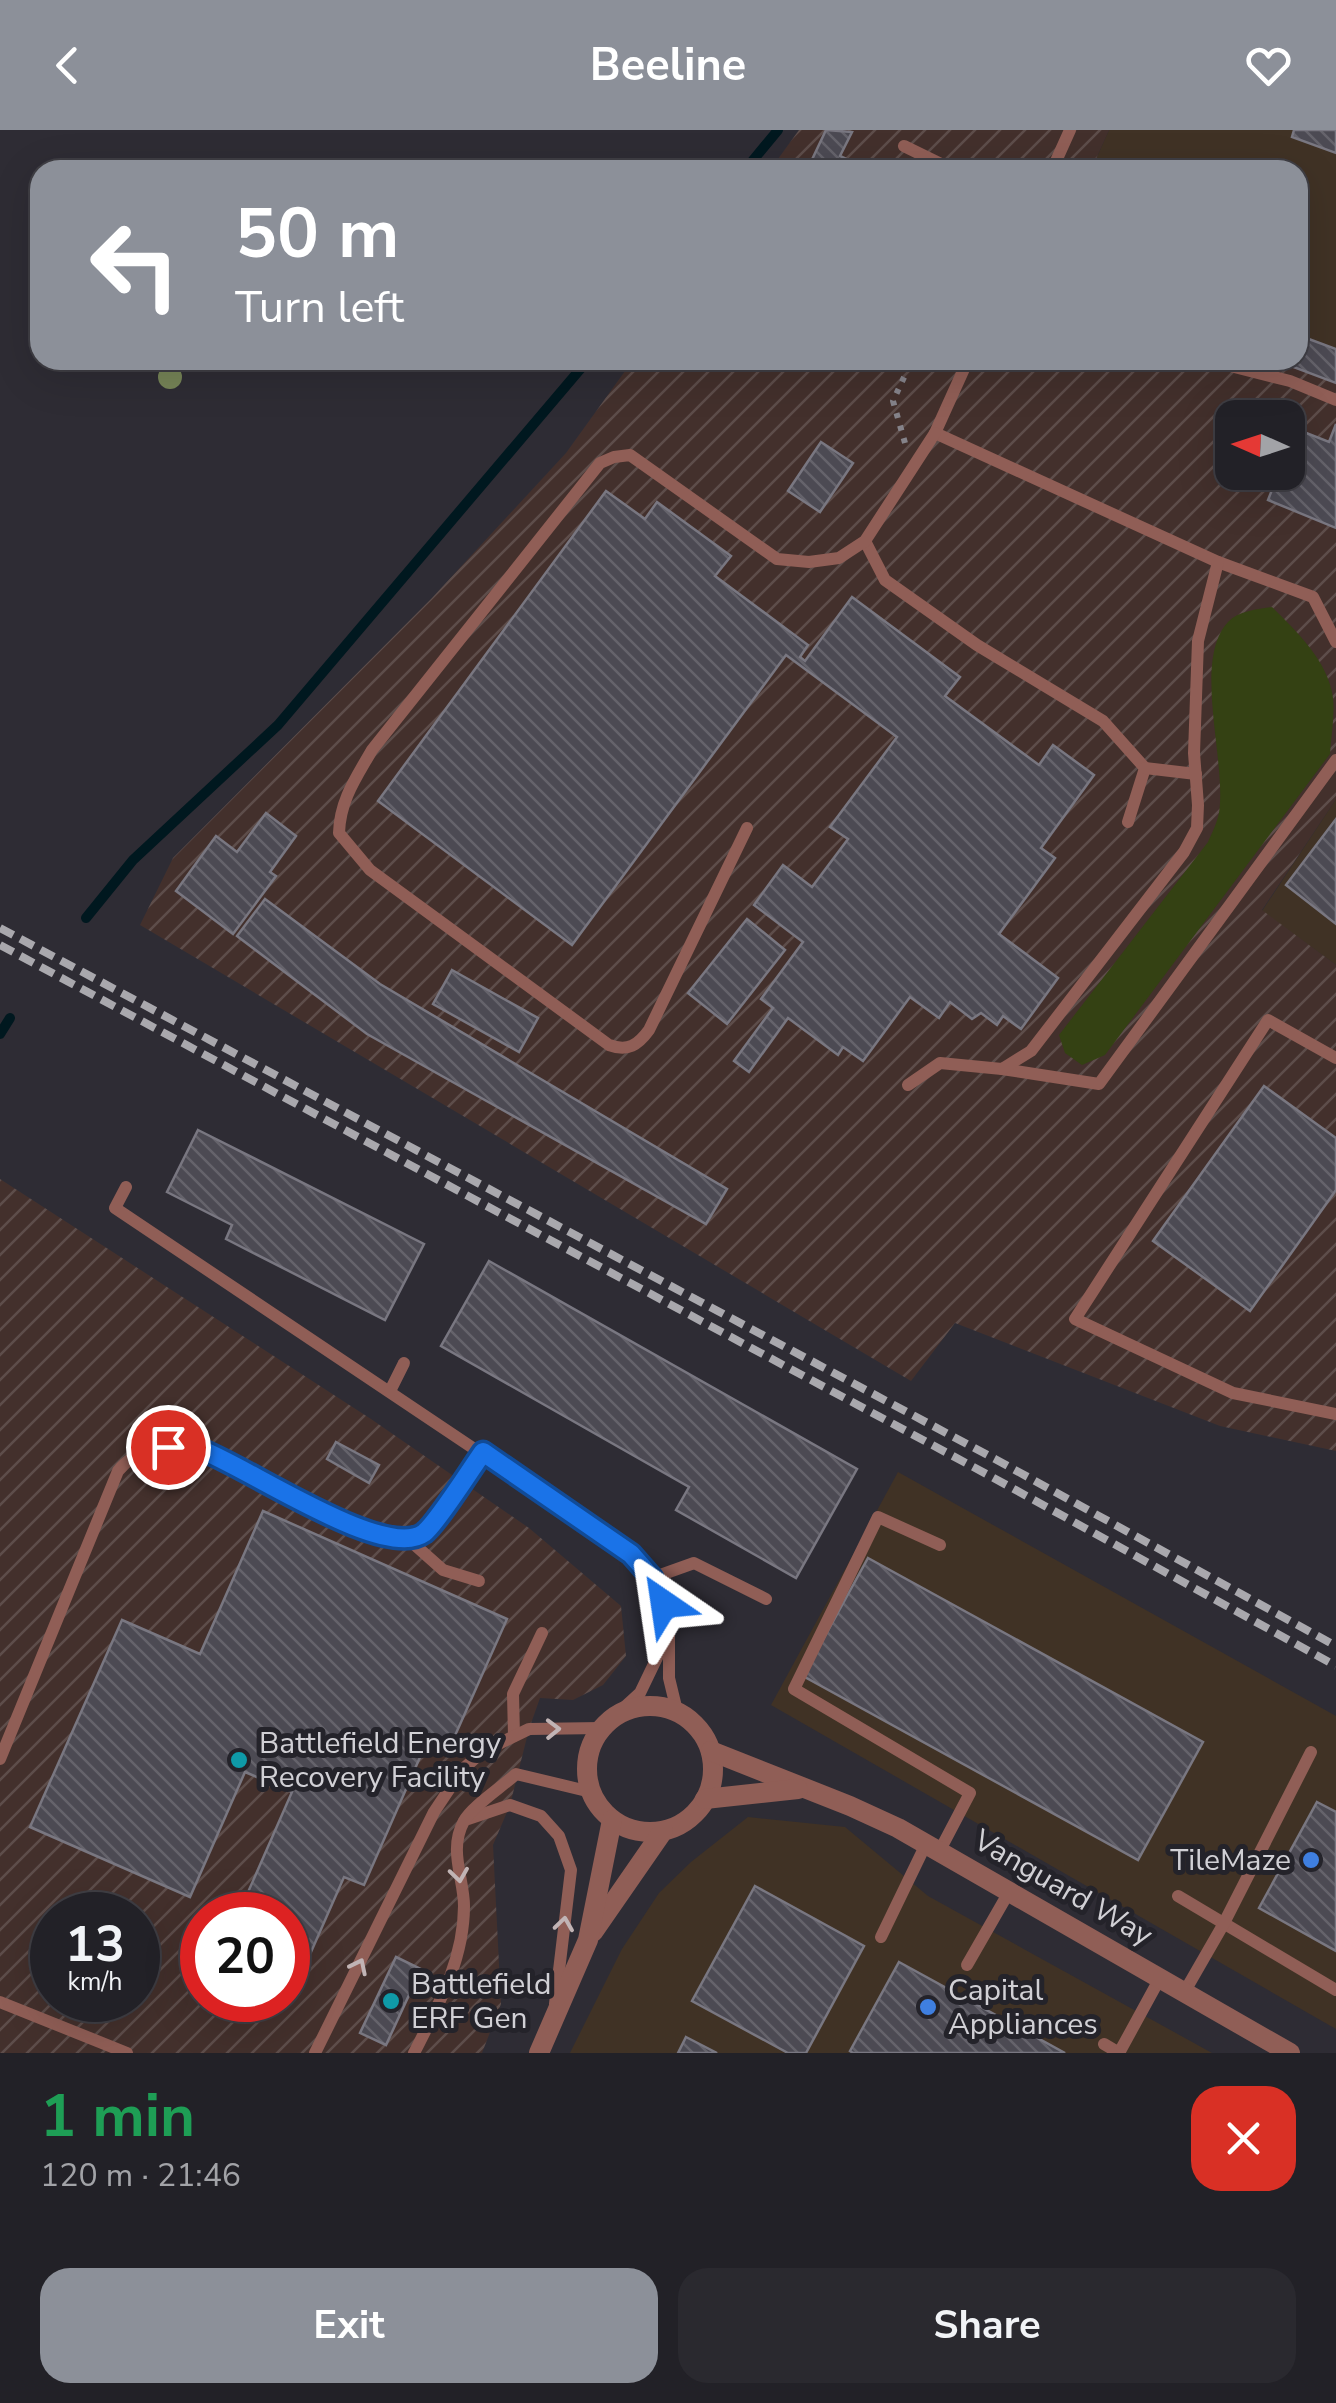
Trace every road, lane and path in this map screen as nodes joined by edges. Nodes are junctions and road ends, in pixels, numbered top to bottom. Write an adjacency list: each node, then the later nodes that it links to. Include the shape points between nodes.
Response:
1 (1070, 130): 4 (lane)
2 (904, 146): 3 (lane)
3 (933, 160)
4 (1056, 160)
5 (907, 370): 10 (path, via 893,401)
6 (963, 370): 9 (lane)
7 (1245, 370): 8 (lane)
8 (1336, 400)
9 (935, 433): 10 (lane); 12 (lane)
10 (912, 468): 11 (lane)
11 (865, 542): 15 (lane, via 885,580 1103,721); 18 (lane, via 839,558 777,559 630,456 600,463 372,750 345,796 339,834 370,870 620,1049 649,1030)
12 (1218, 562): 13 (lane, via 1313,597); 16 (lane, via 1198,641)
13 (1336, 642)
14 (1336, 760): 20 (lane, via 1099,1084)
15 (1145, 768): 16 (lane); 17 (lane)
16 (1196, 774): 20 (lane, via 1197,828 1184,852 1030,1051)
17 (1128, 822)
18 (747, 828)
19 (1336, 1058): 25 (lane, via 1268,1020 1074,1319 1232,1392)
20 (1002, 1069): 21 (lane, via 940,1063)
21 (908, 1085)
22 (126, 1187): 24 (lane, via 116,1208)
23 (404, 1363): 24 (lane)
24 (390, 1391): 26 (lane)
25 (1336, 1414)
26 (483, 1452): 27 (lane, via 423,1533); 29 (lane, via 631,1554)
27 (406, 1538): 30 (lane, via 443,1570); 39 (lane, via 356,1528 199,1449 168,1447 126,1460)
28 (940, 1545): 46 (lane, via 878,1517 794,1689 970,1794)
29 (652, 1578): 31 (lane, via 694,1564); 32 (lane)
30 (479, 1580)
31 (766, 1598)
32 (669, 1631): 34 (lane); 35 (lane, via 640,1693)
33 (542, 1633): 36 (lane, via 513,1694)
34 (677, 1712): 35 (street, via 646,1706); 37 (street, Vanguard Way, via 698,1728)
35 (609, 1722): 36 (lane, one-way to 35); 41 (street, via 592,1742)
36 (514, 1736): 60 (lane, one-way to 36, via 434,1812 462,1770)
37 (710, 1751): 40 (street, Vanguard Way); 42 (street)
38 (1311, 1752): 49 (lane)
39 (0, 1760)
40 (800, 1788): 42 (street, Vanguard Way); 46 (street, Vanguard Way)
41 (591, 1792): 43 (lane, via 516,1774); 44 (street)
42 (706, 1799): 45 (street, via 688,1819)
43 (464, 1820): 57 (lane, one-way to 43, via 571,1870 559,1836 541,1816 510,1805); 61 (lane, one-way to 61, via 458,1953)
44 (612, 1820): 45 (street); 51 (street)
45 (663, 1831): 51 (street)
46 (932, 1848): 47 (street, Vanguard Way); 50 (lane)
47 (1009, 1892): 52 (lane); 53 (street, Vanguard Way)
48 (1178, 1896): 49 (lane)
49 (1223, 1925): 54 (lane); 55 (lane)
50 (881, 1938)
51 (588, 1940): 57 (street)
52 (967, 1965)
53 (1160, 1978): 55 (street, Vanguard Way); 58 (lane, via 1119,2053)
54 (1336, 1990)
55 (1185, 1992): 63 (street, Vanguard Way)
56 (0, 2002): 59 (lane)
57 (554, 2021): 62 (street)
58 (1104, 2044)
59 (127, 2053)
60 (315, 2053)
61 (414, 2053)
62 (539, 2053)
63 (1290, 2053)

